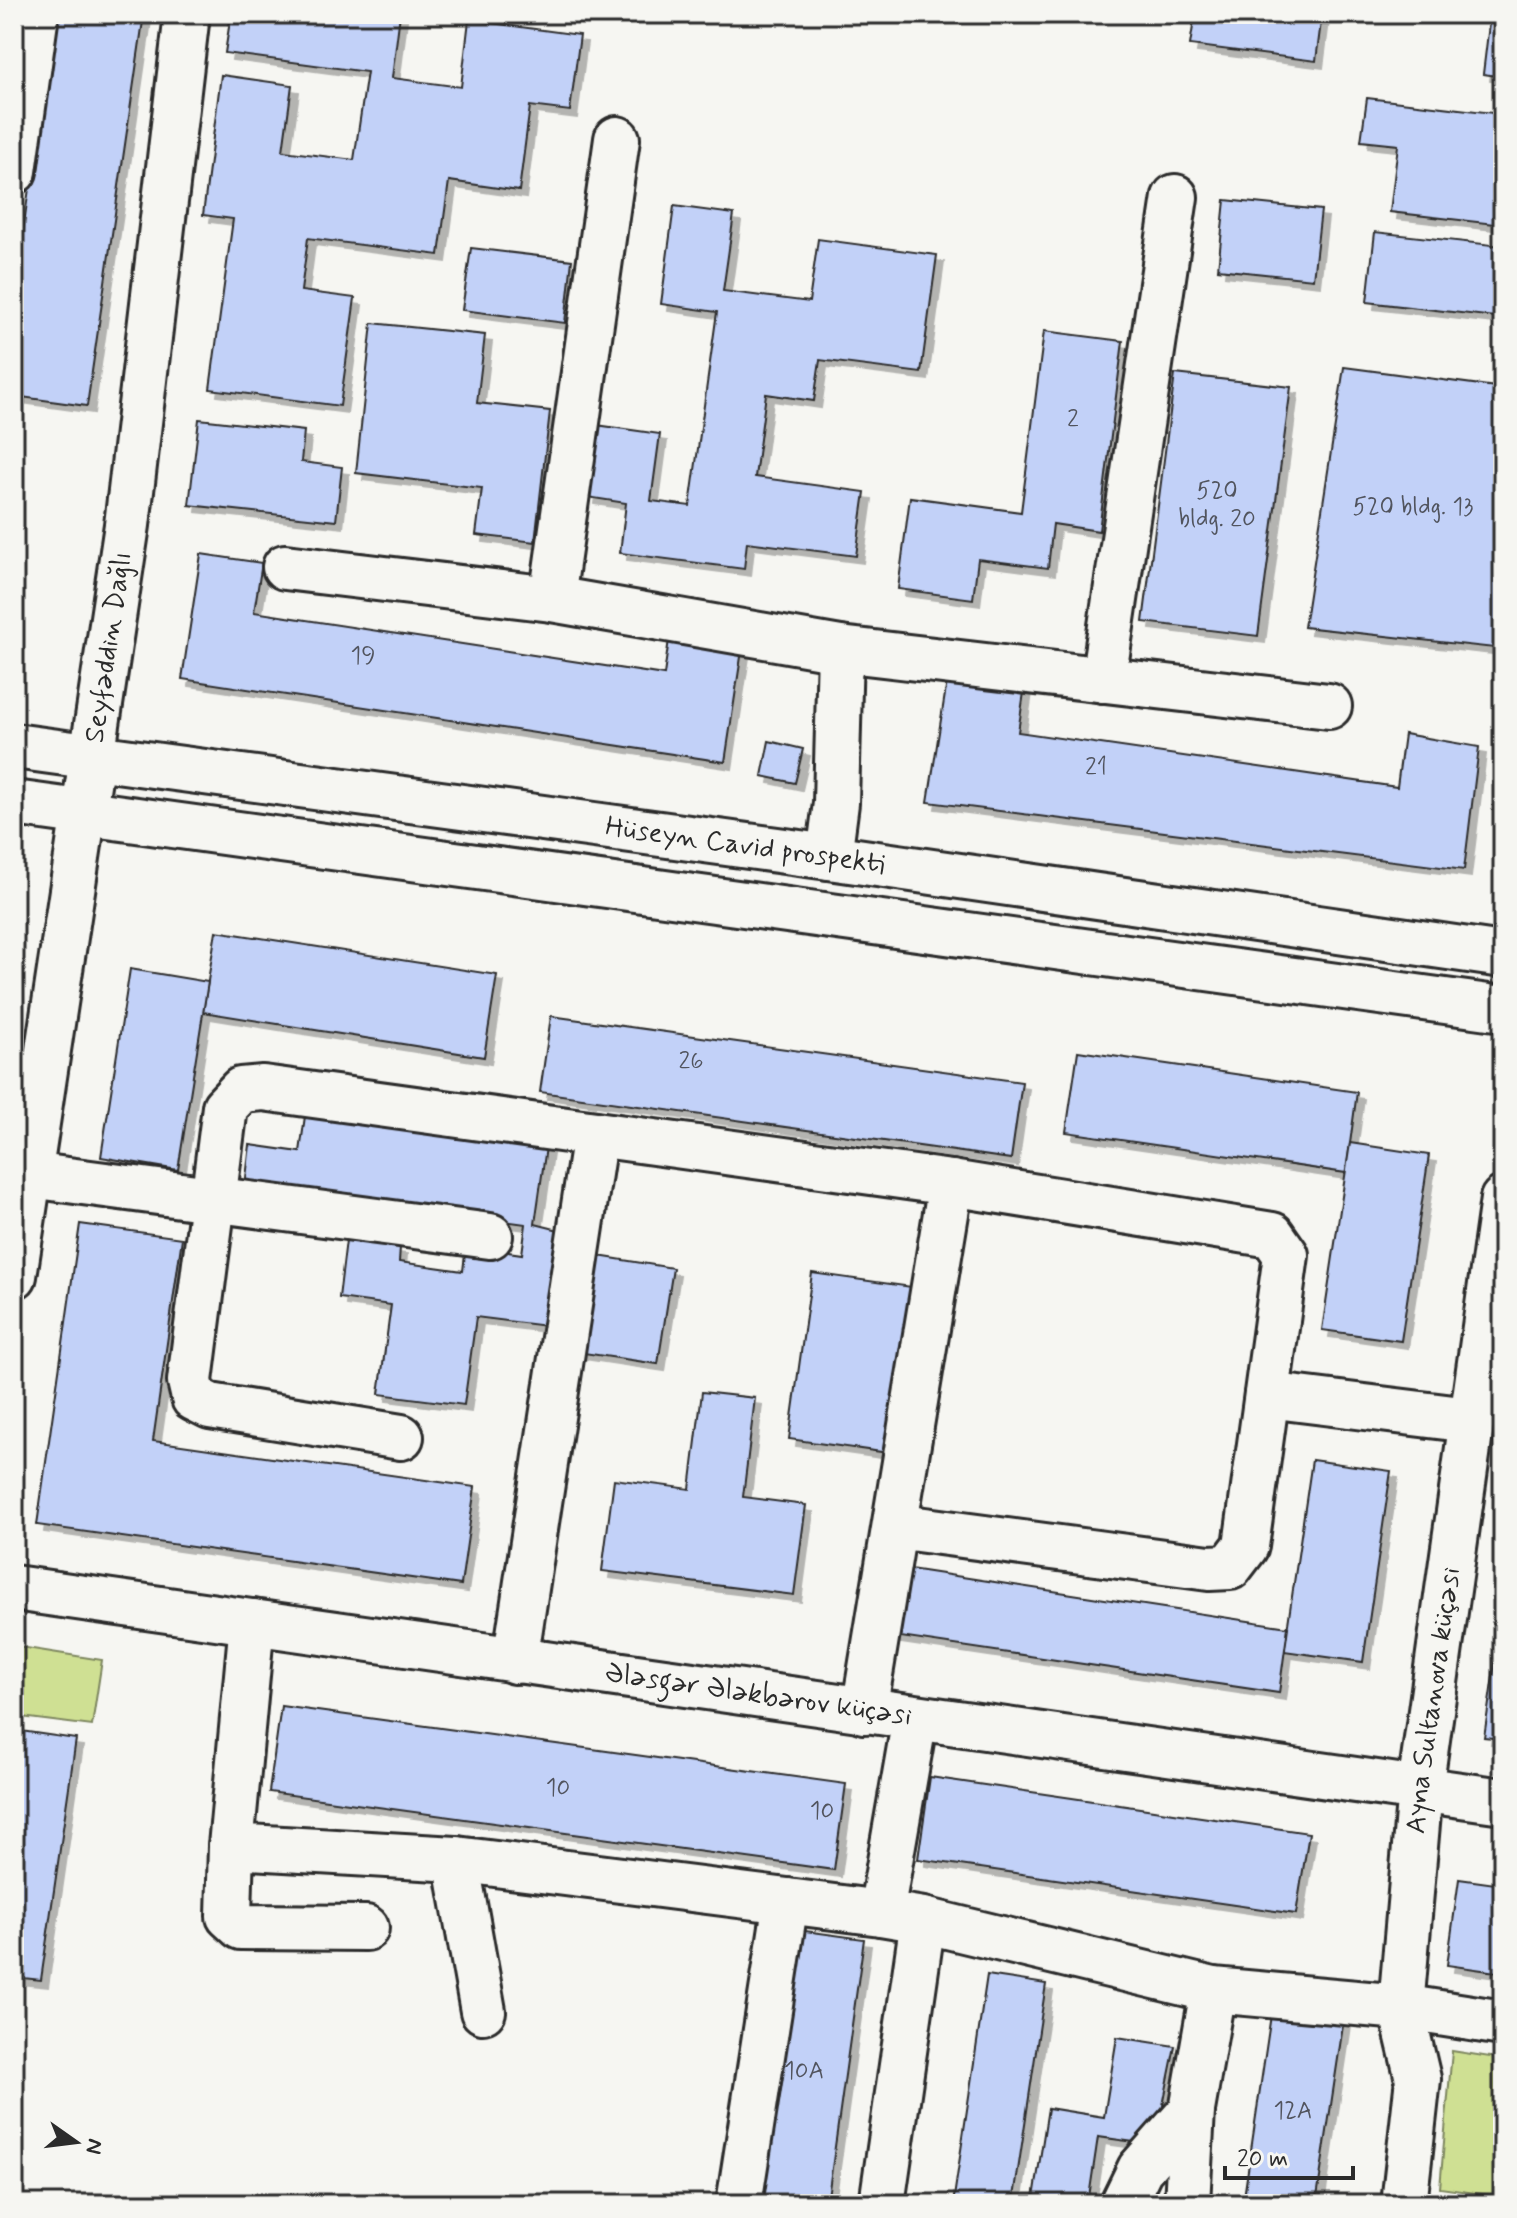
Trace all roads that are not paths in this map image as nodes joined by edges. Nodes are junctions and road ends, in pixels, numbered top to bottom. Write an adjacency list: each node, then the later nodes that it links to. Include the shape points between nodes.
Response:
1 (36, 14): 4 (street)
2 (187, 14): 12 (street, Seyfəddin Dağlı)
3 (617, 139): 7 (street)
4 (14, 171)
5 (1175, 197): 9 (street)
6 (285, 567): 7 (street)
7 (552, 599): 8 (street)
8 (840, 649): 9 (street); 15 (street, via 836,803)
9 (1103, 680): 10 (street)
10 (1329, 706)
11 (14, 746): 12 (street, Hüseyn Cavid prospekti)
12 (94, 757): 14 (street, Seyfəddin Dağlı); 15 (street, Hüseyn Cavid prospekti)
13 (14, 803): 14 (street, Hüseyn Cavid prospekti)
14 (86, 813): 17 (street, Hüseyn Cavid prospekti); 19 (street, Seyfəddin Dağlı)
15 (829, 857): 16 (street, Hüseyn Cavid prospekti)
16 (1489, 953)
17 (1485, 1007)
18 (595, 1134): 20 (street); 22 (street, via 263,1088 241,1090 225,1107); 31 (street)
19 (30, 1175): 22 (street); 24 (street, Seyfəddin Dağlı)
20 (951, 1183): 25 (street, via 1272,1235 1286,1255); 28 (street)
21 (1503, 1199): 26 (street, Ayna Sultanova küçəsi)
22 (212, 1202): 23 (street); 27 (street, via 190,1381 194,1398 210,1406)
23 (490, 1236)
24 (14, 1276)
25 (1267, 1395): 26 (street); 28 (street, via 1246,1546 1230,1567)
26 (1470, 1420): 34 (street, Ayna Sultanova küçəsi)
27 (401, 1437)
28 (895, 1526): 32 (street)
29 (14, 1588): 30 (street, Ələsgər Ələkbərov küçəsi)
30 (252, 1622): 31 (street, Ələsgər Ələkbərov küçəsi); 36 (street)
31 (515, 1661): 32 (street, Ələsgər Ələkbərov küçəsi)
32 (864, 1711): 33 (street, Ələsgər Ələkbərov küçəsi)
33 (915, 1718): 34 (street, Ələsgər Ələkbərov küçəsi); 39 (street)
34 (1420, 1789): 35 (street, Ələsgər Ələkbərov küçəsi); 43 (street, Ayna Sultanova küçəsi)
35 (1503, 1801)
36 (231, 1846): 37 (street); 41 (street, via 229,1916 241,1927)
37 (456, 1859): 38 (street); 44 (street)
38 (786, 1901): 39 (street); 47 (street)
39 (881, 1913): 40 (street)
40 (923, 1920): 42 (street); 48 (street)
41 (366, 1928)
42 (1213, 1990): 43 (street); 46 (street)
43 (1401, 2007): 45 (street); 51 (street, Ayna Sultanova küçəsi, via 1418,2079)
44 (483, 2011)
45 (1503, 2023)
46 (1192, 2110): 49 (street, via 1140,2169); 50 (street)
47 (739, 2204)
48 (882, 2204)
49 (1123, 2204)
50 (1187, 2204)
51 (1404, 2204)

